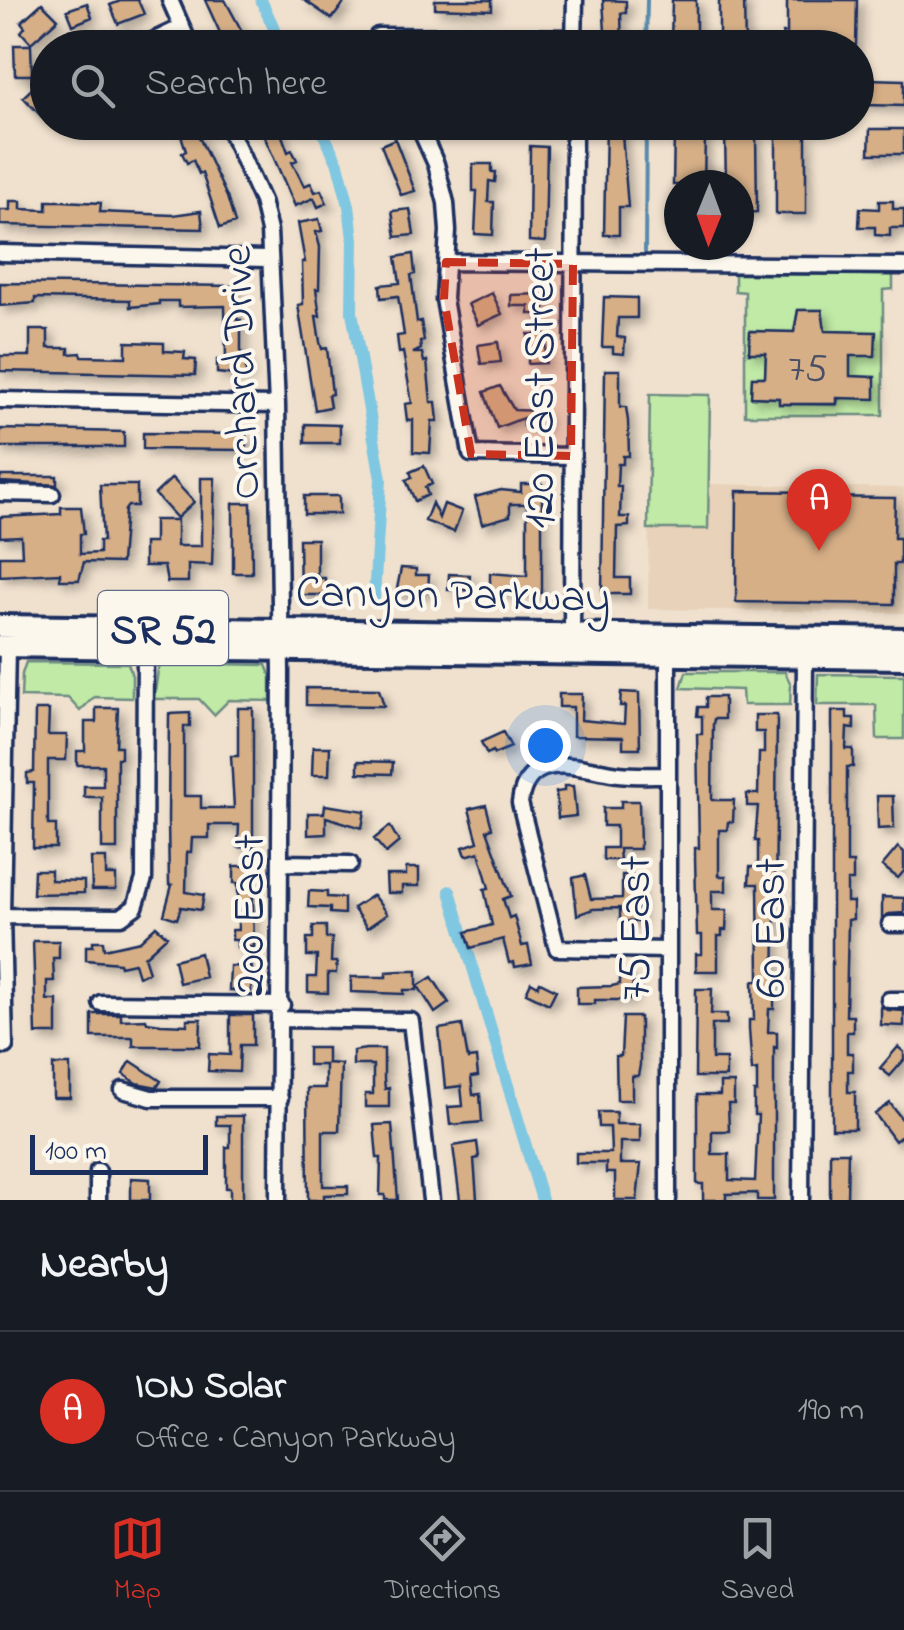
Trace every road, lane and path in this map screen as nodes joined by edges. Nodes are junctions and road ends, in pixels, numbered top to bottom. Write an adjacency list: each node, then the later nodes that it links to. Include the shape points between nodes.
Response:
1 (170, 0): 3 (street)
2 (575, 0): 6 (street)
3 (182, 27): 4 (street); 5 (street)
4 (176, 30)
5 (183, 30)
6 (574, 30)
7 (234, 140): 11 (street, Orchard Drive, via 267,215)
8 (425, 140): 12 (street, via 446,204)
9 (574, 140): 13 (street, 120 East Street)
10 (0, 253): 11 (street)
11 (268, 259): 16 (street, Orchard Drive)
12 (446, 262): 13 (street); 17 (street, via 444,299 471,454)
13 (573, 264): 14 (street); 17 (street, 120 East Street)
14 (904, 266)
15 (0, 400): 16 (street)
16 (277, 405): 22 (street, Orchard Drive)
17 (572, 456): 23 (street, 120 East Street)
18 (0, 492): 19 (street)
19 (52, 494)
20 (2, 639): 22 (highway, Canyon Parkway / SR 52); 24 (highway, Canyon Parkway / SR 52); 31 (street)
21 (904, 639): 23 (highway, Canyon Parkway / SR 52)
22 (279, 640): 23 (highway, Canyon Parkway / SR 52); 24 (highway, Canyon Parkway / SR 52); 29 (street, 200 East)
23 (572, 644): 25 (highway, Canyon Parkway / SR 52)
24 (145, 648): 31 (street, via 144,879 136,907 120,917)
25 (668, 655): 26 (highway, Canyon Parkway / SR 52); 28 (street, 75 East)
26 (805, 657): 27 (highway, Canyon Parkway / SR 52); 43 (street, 60 East)
27 (904, 658)
28 (668, 774): 32 (street, 75 East); 32 (street, via 551,766 530,777 520,803 557,948)
29 (282, 862): 30 (street); 34 (street, 200 East)
30 (350, 864)
31 (2, 916): 35 (street)
32 (668, 950): 42 (street, 75 East)
33 (101, 1003): 34 (street)
34 (282, 1012): 37 (street, 200 East); 41 (street, via 411,1021)
35 (5, 1046)
36 (123, 1090): 37 (street, via 151,1098)
37 (280, 1098): 40 (street, 200 East)
38 (98, 1170): 39 (street)
39 (98, 1200)
40 (278, 1200)
41 (431, 1200)
42 (668, 1200)
43 (801, 1200)

